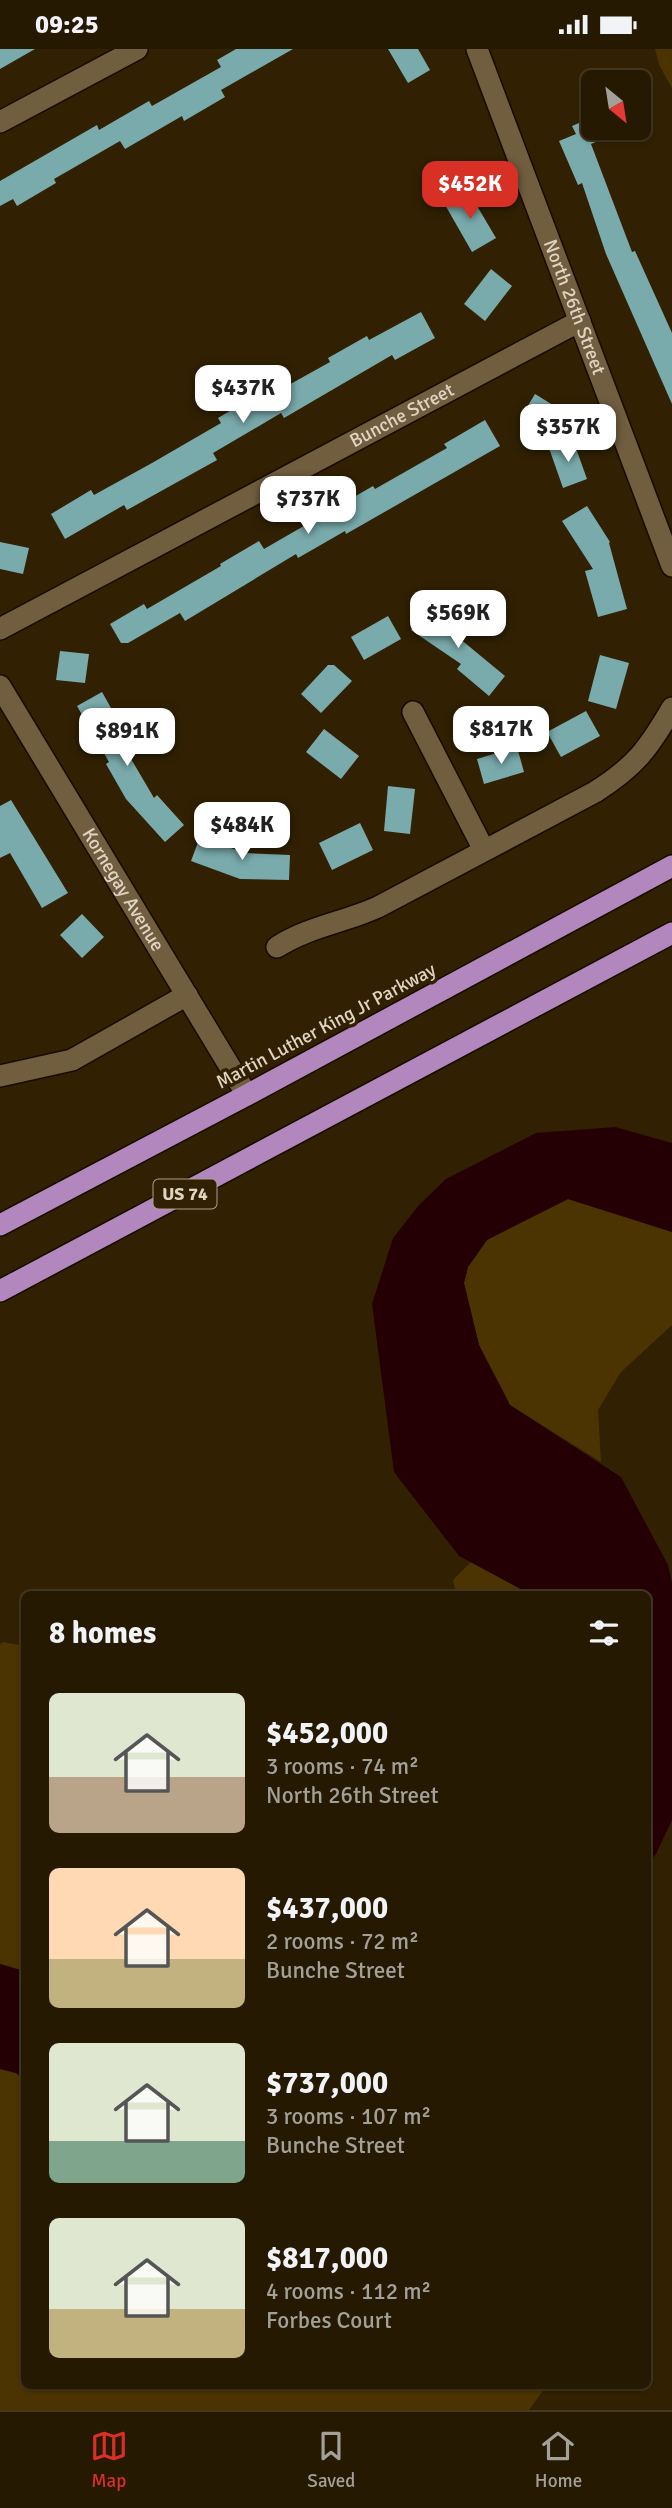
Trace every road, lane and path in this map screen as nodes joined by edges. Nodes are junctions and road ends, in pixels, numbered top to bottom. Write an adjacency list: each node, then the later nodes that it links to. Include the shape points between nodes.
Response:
1 (137, 49): 3 (street)
2 (477, 49): 4 (street, North 26th Street)
3 (0, 122)
4 (580, 321): 5 (street, North 26th Street); 6 (street, Bunche Street)
5 (672, 566)
6 (0, 629)
7 (0, 686): 14 (street, Kornegay Avenue)
8 (672, 708): 10 (street, via 640,757 622,775)
9 (413, 712): 10 (street)
10 (484, 850): 13 (street, via 378,907)
11 (672, 866): 16 (highway, Martin Luther King Jr Parkway)
12 (672, 933): 18 (highway, US 74)
13 (277, 947)
14 (187, 995): 15 (street, via 72,1060); 16 (street, Kornegay Avenue)
15 (0, 1076)
16 (247, 1095): 17 (highway, Martin Luther King Jr Parkway)
17 (0, 1225)
18 (0, 1291)

